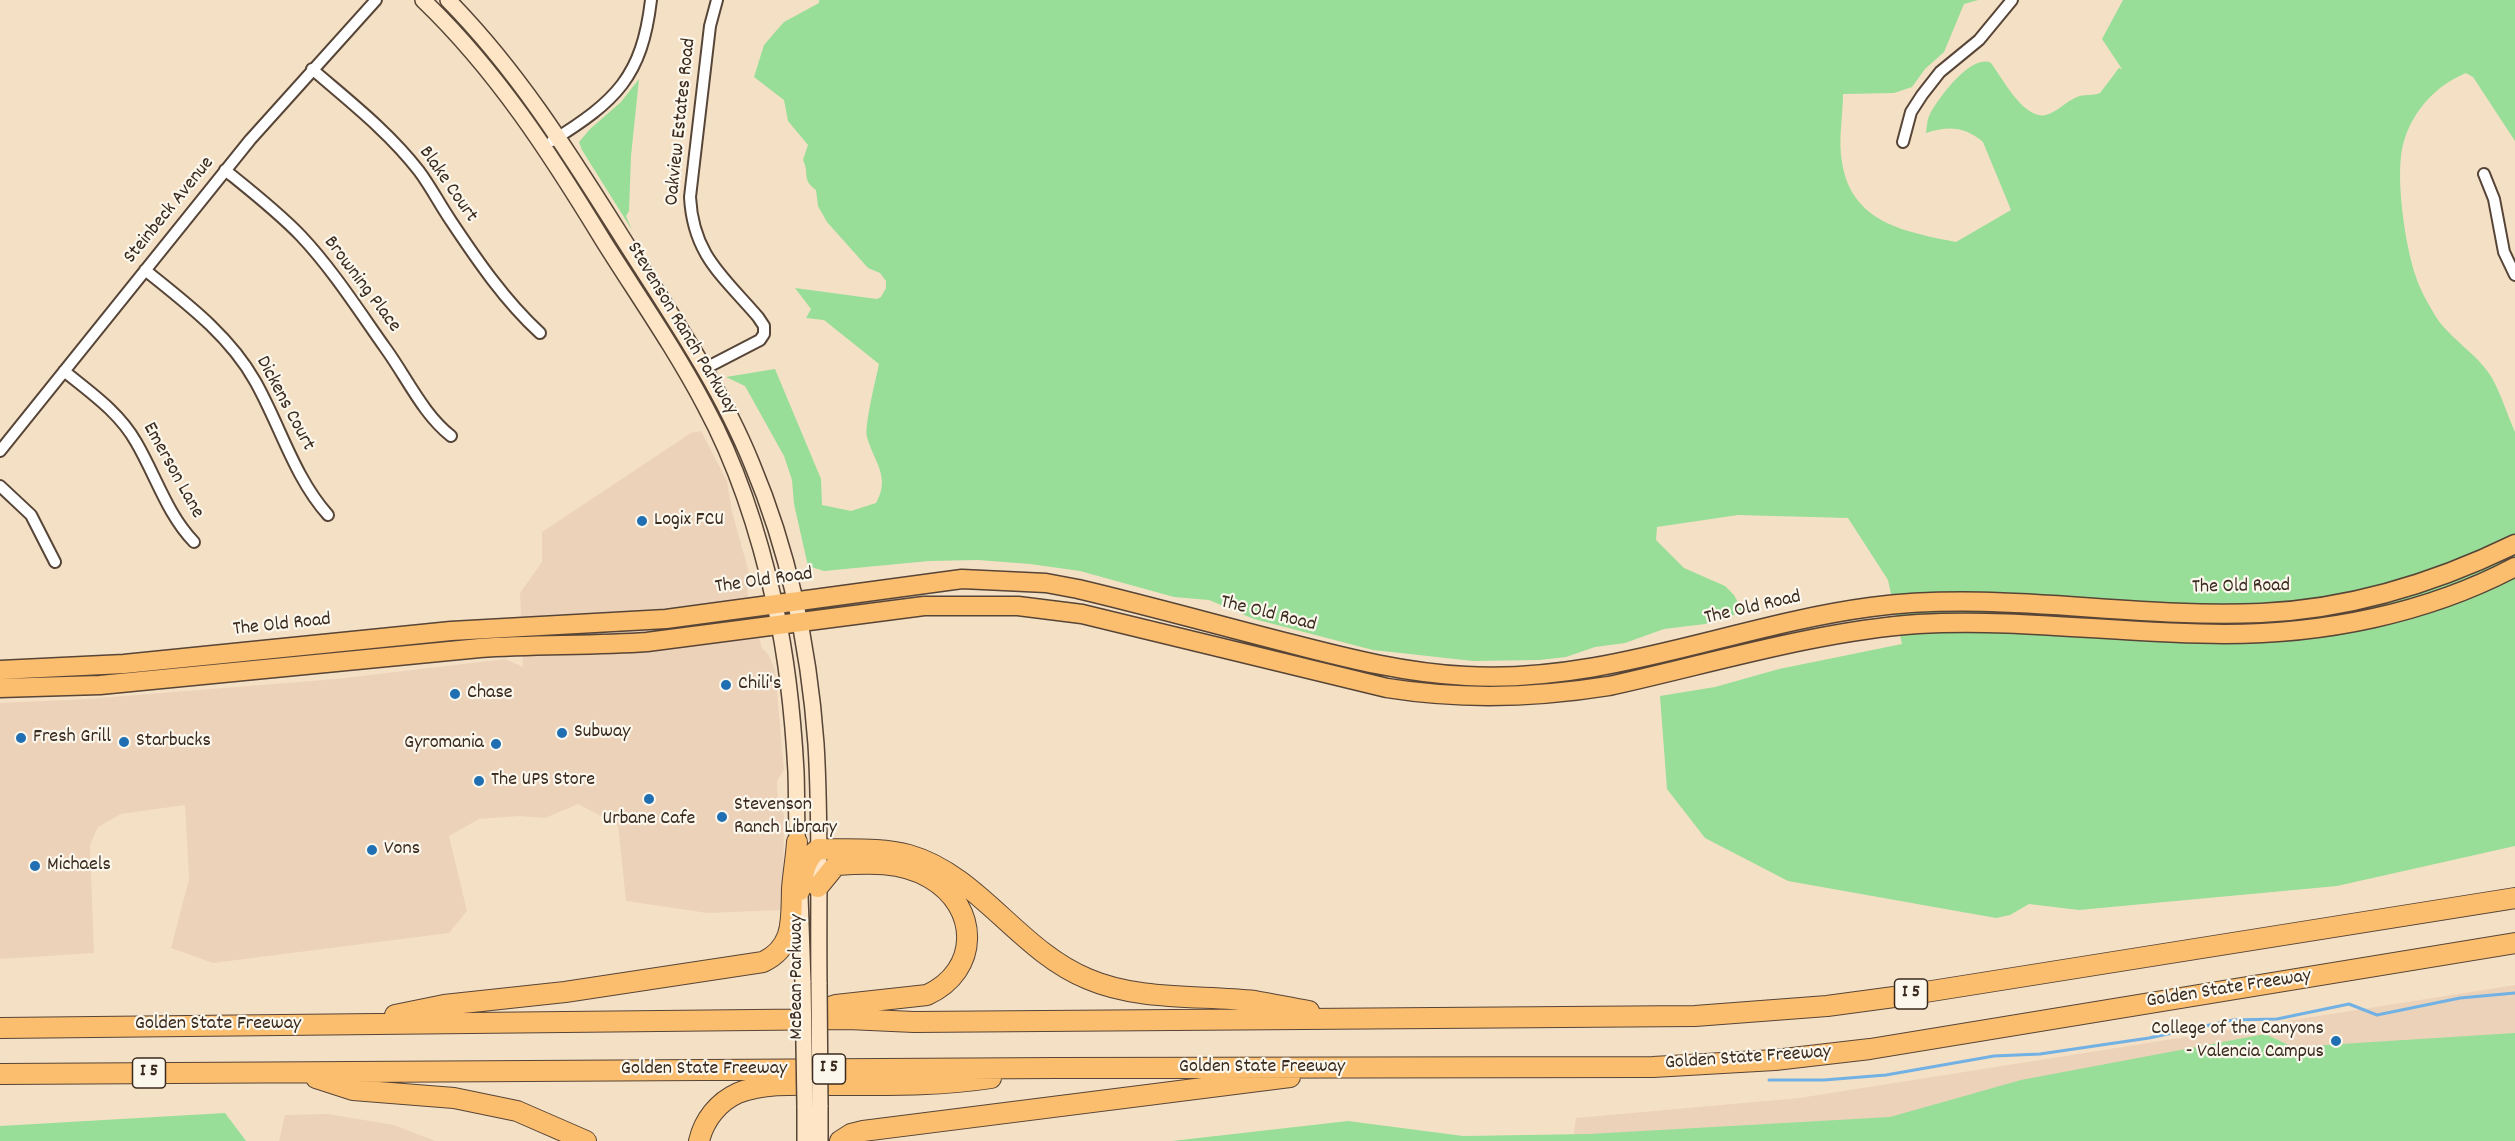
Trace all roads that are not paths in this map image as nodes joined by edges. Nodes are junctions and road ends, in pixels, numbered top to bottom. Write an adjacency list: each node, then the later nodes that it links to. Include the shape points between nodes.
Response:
1 (376, 0): 7 (street, Steinbeck Avenue)
2 (423, 0): 10 (main road, Stevenson Ranch Parkway, via 484,64)
3 (448, 0): 8 (main road, Stevenson Ranch Parkway, via 512,71)
4 (651, 0): 8 (street, via 644,43 625,82 603,106)
5 (717, 0): 16 (street, Oakview Estates Road, via 710,26 690,197 693,229 700,247 758,317 764,334 760,340)
6 (2012, 0): 9 (street, via 1979,40 1940,72 1922,95 1911,112)
7 (312, 69): 11 (street, Steinbeck Avenue); 15 (street, Blake Court, via 404,153 477,258)
8 (559, 136): 10 (street); 16 (main road, Stevenson Ranch Parkway)
9 (1903, 142)
10 (544, 146): 27 (main road, Stevenson Ranch Parkway, via 705,406 738,480)
11 (225, 170): 13 (street, Steinbeck Avenue); 18 (street, Browning Place, via 280,216 317,255 427,412)
12 (2484, 174): 14 (street, via 2494,199 2504,252)
13 (146, 270): 17 (street, Steinbeck Avenue); 21 (street, Dickens Court, via 211,326 240,360 265,400 309,490)
14 (2515, 275)
15 (540, 333)
16 (704, 369): 26 (main road, Stevenson Ranch Parkway, via 758,480 776,527)
17 (64, 371): 19 (street, Steinbeck Avenue); 22 (street, Emerson Lane, via 127,427 174,518)
18 (451, 436)
19 (0, 451)
20 (0, 486): 24 (street, via 31,515)
21 (328, 515)
22 (194, 542)
23 (2515, 544): 26 (main road, The Old Road, via 2418,584 2300,610 2218,613 1913,603 1837,613 1614,664 1502,677 1432,673 1358,661 1046,583 962,579)
24 (55, 562)
25 (2515, 567): 28 (main road, The Old Road, via 2407,609 2304,630 2222,634 1948,623 1885,627 1609,686 1503,697 1423,694 1387,688 1049,609 986,604 934,606)
26 (795, 600): 27 (main road, The Old Road); 28 (main road, Stevenson Ranch Parkway)
27 (775, 603): 29 (main road, Stevenson Ranch Parkway); 30 (main road, The Old Road, via 618,624 472,629 124,664)
28 (799, 622): 29 (main road, The Old Road); 33 (main road, Stevenson Ranch Parkway, via 814,725)
29 (779, 624): 31 (main road, The Old Road, via 647,642 533,644 100,685); 32 (main road, Stevenson Ranch Parkway, via 794,731)
30 (0, 670)
31 (0, 688)
32 (797, 842): 35 (main road, Stevenson Ranch Parkway); 42 (highway, via 791,928 783,946 763,962 566,992 444,1005)
33 (818, 849): 35 (highway, via 805,865); 41 (highway, via 885,850 925,860 952,875 1042,954 1073,973 1108,986 1143,993 1256,1002)
34 (2515, 888): 37 (highway)
35 (809, 889): 39 (main road, Stevenson Ranch Parkway); 40 (highway, via 836,865 891,865 915,871 941,886 961,909 967,932 965,952 956,973 927,995 836,1005); 48 (main road, McBean Parkway, bridge, via 819,984)
36 (2515, 898): 37 (highway, Golden State Freeway / I 5)
37 (2458, 907): 41 (highway, Golden State Freeway / I 5, via 1827,1006 1695,1016)
38 (2515, 944): 45 (highway, Golden State Freeway / I 5, via 1870,1049 1775,1060 1653,1067)
39 (803, 983): 48 (main road, McBean Parkway, bridge)
40 (791, 1020): 41 (highway, Golden State Freeway / I 5); 42 (highway, Golden State Freeway / I 5)
41 (1359, 1020)
42 (349, 1024): 43 (highway, Golden State Freeway / I 5)
43 (0, 1028)
44 (1056, 1068): 45 (highway, Golden State Freeway / I 5); 46 (highway, Golden State Freeway / I 5); 50 (highway, via 950,1084 757,1088 723,1102 701,1130)
45 (1359, 1068): 53 (highway, via 863,1131)
46 (298, 1072): 47 (highway, Golden State Freeway / I 5); 49 (highway, via 353,1090 454,1098 517,1112)
47 (0, 1074)
48 (812, 1105): 51 (main road, McBean Parkway); 52 (main road, McBean Parkway)
49 (586, 1141)
50 (699, 1141)
51 (805, 1141)
52 (820, 1141)
53 (840, 1141)

